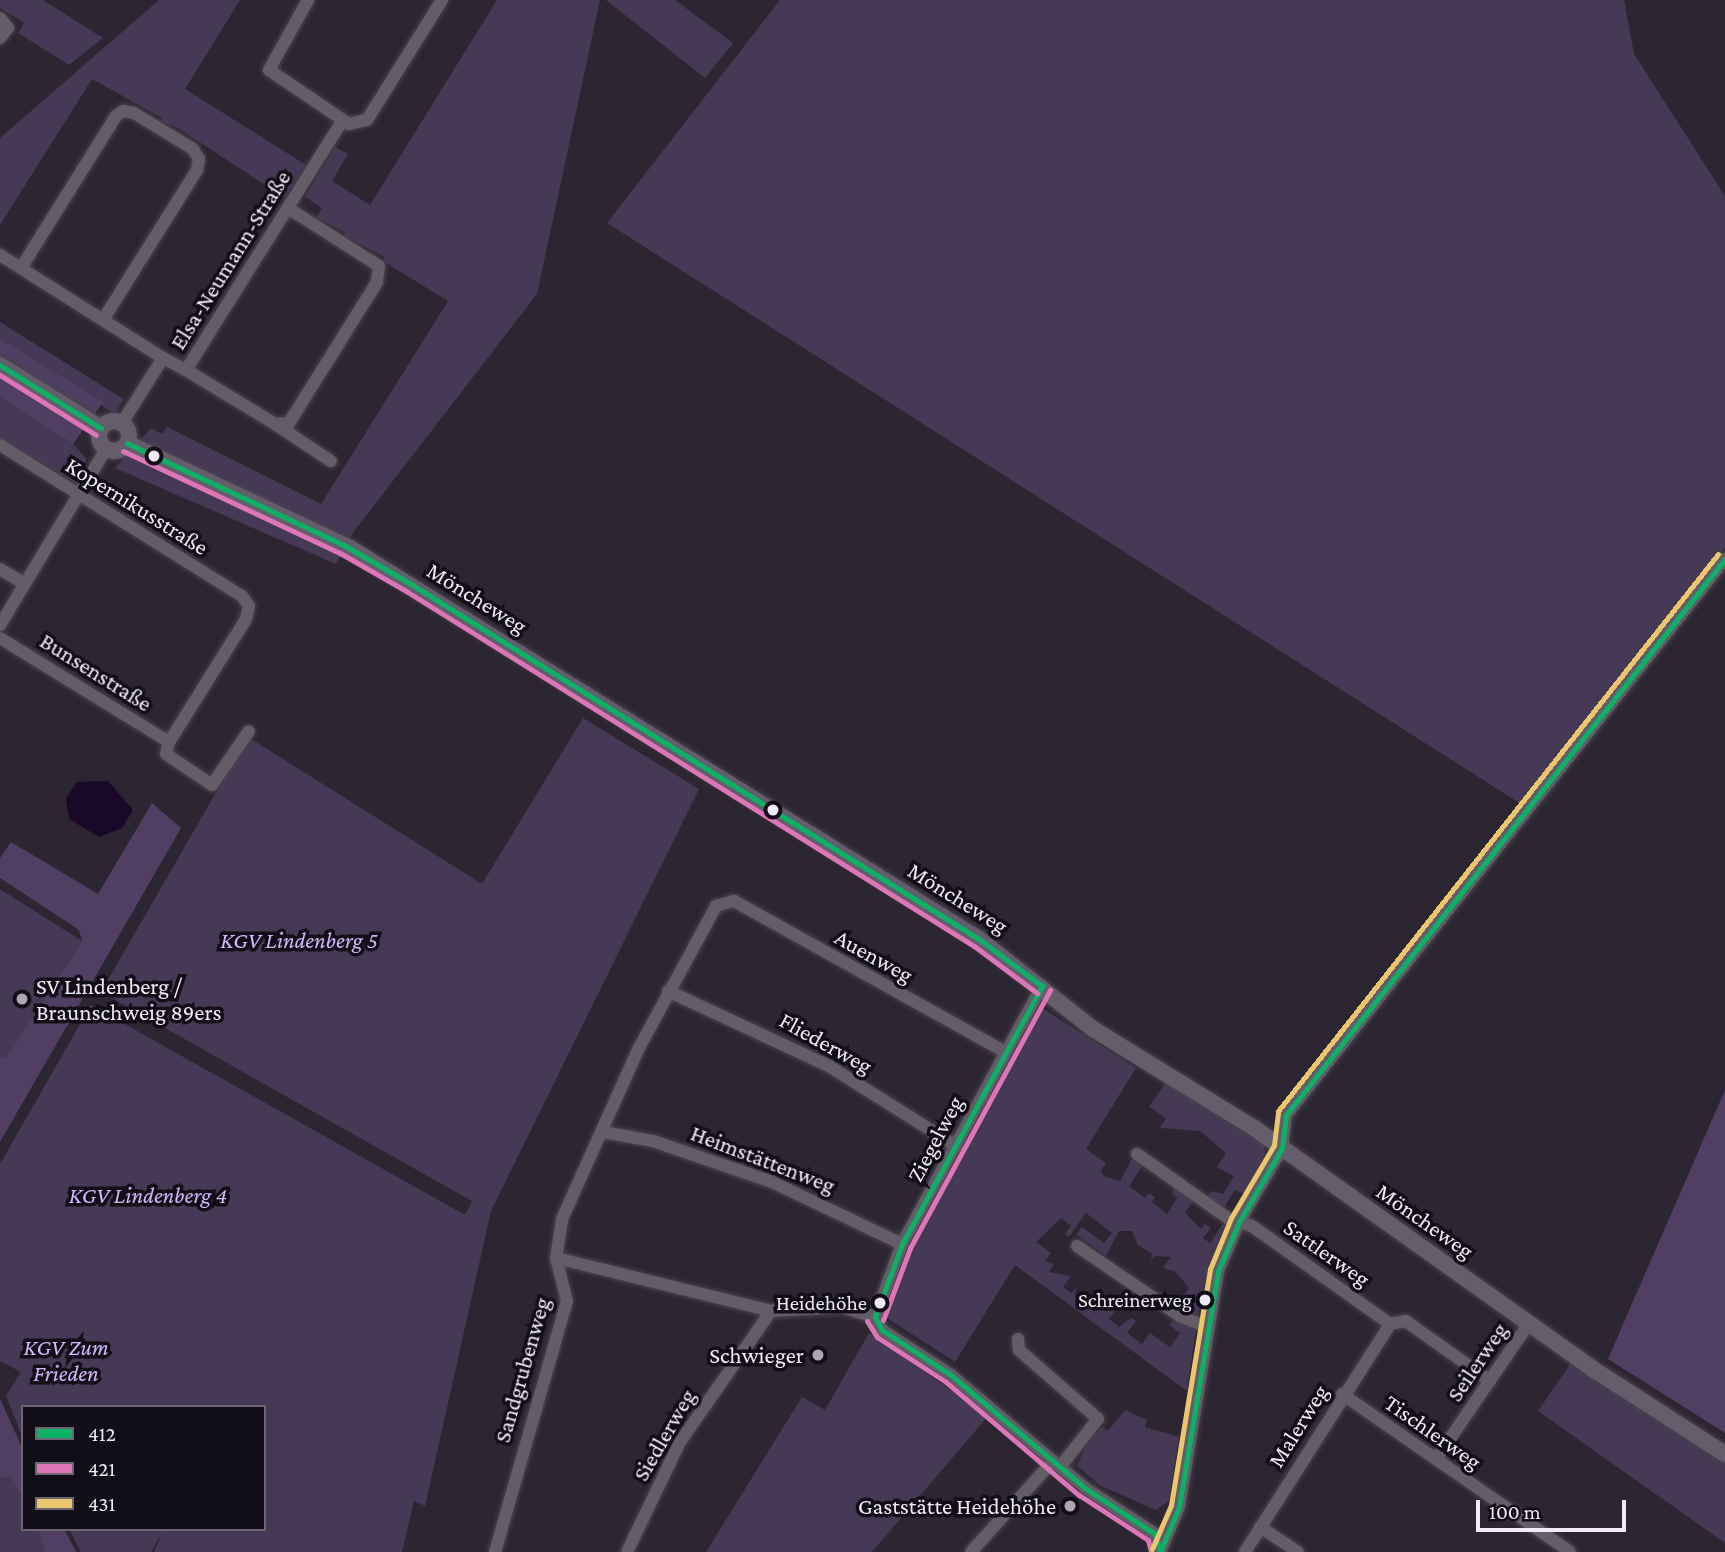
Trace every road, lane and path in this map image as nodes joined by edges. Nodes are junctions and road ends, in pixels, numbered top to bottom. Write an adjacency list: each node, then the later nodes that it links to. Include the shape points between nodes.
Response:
1 (309, 0): 5 (street, via 269,70)
2 (442, 0): 5 (street, via 367,120 349,124)
3 (0, 18): 4 (street, via 8,28)
4 (0, 38)
5 (343, 120): 6 (street, Elsa-Neumann-Straße)
6 (288, 208): 12 (street, Elsa-Neumann-Straße); 14 (street, via 379,266 377,282 289,423)
7 (0, 255): 8 (street)
8 (21, 268): 9 (street); 9 (street, via 123,111 193,149 199,159 197,170)
9 (103, 320): 10 (street)
10 (163, 358): 12 (street, Elsa-Neumann-Straße); 13 (street, Elsa-Neumann-Straße)
11 (0, 365): 15 (main road)
12 (186, 370): 14 (street)
13 (122, 423): 15 (main road, via 110,421); 16 (main road, via 129,432)
14 (275, 424): 19 (street)
15 (101, 428): 18 (main road, via 99,439)
16 (127, 443): 18 (main road, via 116,451); 29 (main road, Möncheweg, via 344,545 411,584 979,939)
17 (0, 446): 20 (street, Kopernikusstraße)
18 (106, 449): 20 (street)
19 (331, 461)
20 (81, 496): 23 (street); 27 (street, Kopernikusstraße, via 242,596 249,606)
21 (1725, 559): 34 (street, via 1302,1091 1286,1115)
22 (0, 569): 23 (street)
23 (25, 584): 24 (street)
24 (0, 625)
25 (0, 638): 27 (street, Bunsenstraße)
26 (249, 731): 27 (street, Bunsenstraße, via 212,785 166,754)
27 (169, 742)
28 (722, 903): 30 (street, Sandgrubenweg); 31 (street, Auenweg, via 734,901)
29 (1042, 985): 31 (street, Ziegelweg); 34 (main road, Möncheweg, via 1093,1029)
30 (668, 991): 32 (street, Sandgrubenweg); 33 (street, Fliederweg, via 829,1066)
31 (1005, 1052): 33 (street, Ziegelweg)
32 (603, 1132): 37 (street, Heimstättenweg, via 653,1141 772,1182); 39 (street, Sandgrubenweg, via 562,1219)
33 (956, 1146): 37 (street, Ziegelweg)
34 (1282, 1148): 36 (street); 42 (main road, Möncheweg)
35 (1137, 1154): 36 (street, Sattlerweg)
36 (1239, 1222): 43 (street, Sattlerweg, via 1252,1226); 44 (street, via 1218,1271)
37 (902, 1244): 41 (street, Ziegelweg)
38 (1077, 1246): 44 (street, via 1180,1316)
39 (556, 1258): 40 (street); 52 (street, Sandgrubenweg, via 567,1301 564,1317)
40 (771, 1311): 41 (street, via 842,1307); 53 (street, Siedlerweg, via 680,1442)
41 (875, 1317): 50 (street, via 882,1330 951,1375)
42 (1530, 1323): 46 (street, Seilerweg); 48 (main road, Möncheweg)
43 (1390, 1324): 46 (street, Sattlerweg, via 1406,1321); 47 (street, Malerweg)
44 (1207, 1327): 55 (street, via 1179,1507)
45 (1018, 1339): 50 (street, via 1019,1350 1098,1419)
46 (1490, 1381): 49 (street, Seilerweg)
47 (1342, 1394): 49 (street, Tischlerweg); 51 (street, Malerweg)
48 (1725, 1454)
49 (1436, 1459): 58 (street, Tischlerweg)
50 (1056, 1464): 54 (street); 55 (street, via 1155,1534)
51 (1260, 1527): 56 (street, Malerweg); 57 (street)
52 (495, 1552)
53 (627, 1552)
54 (972, 1552)
55 (1160, 1552)
56 (1245, 1552)
57 (1298, 1552)
58 (1570, 1552)

